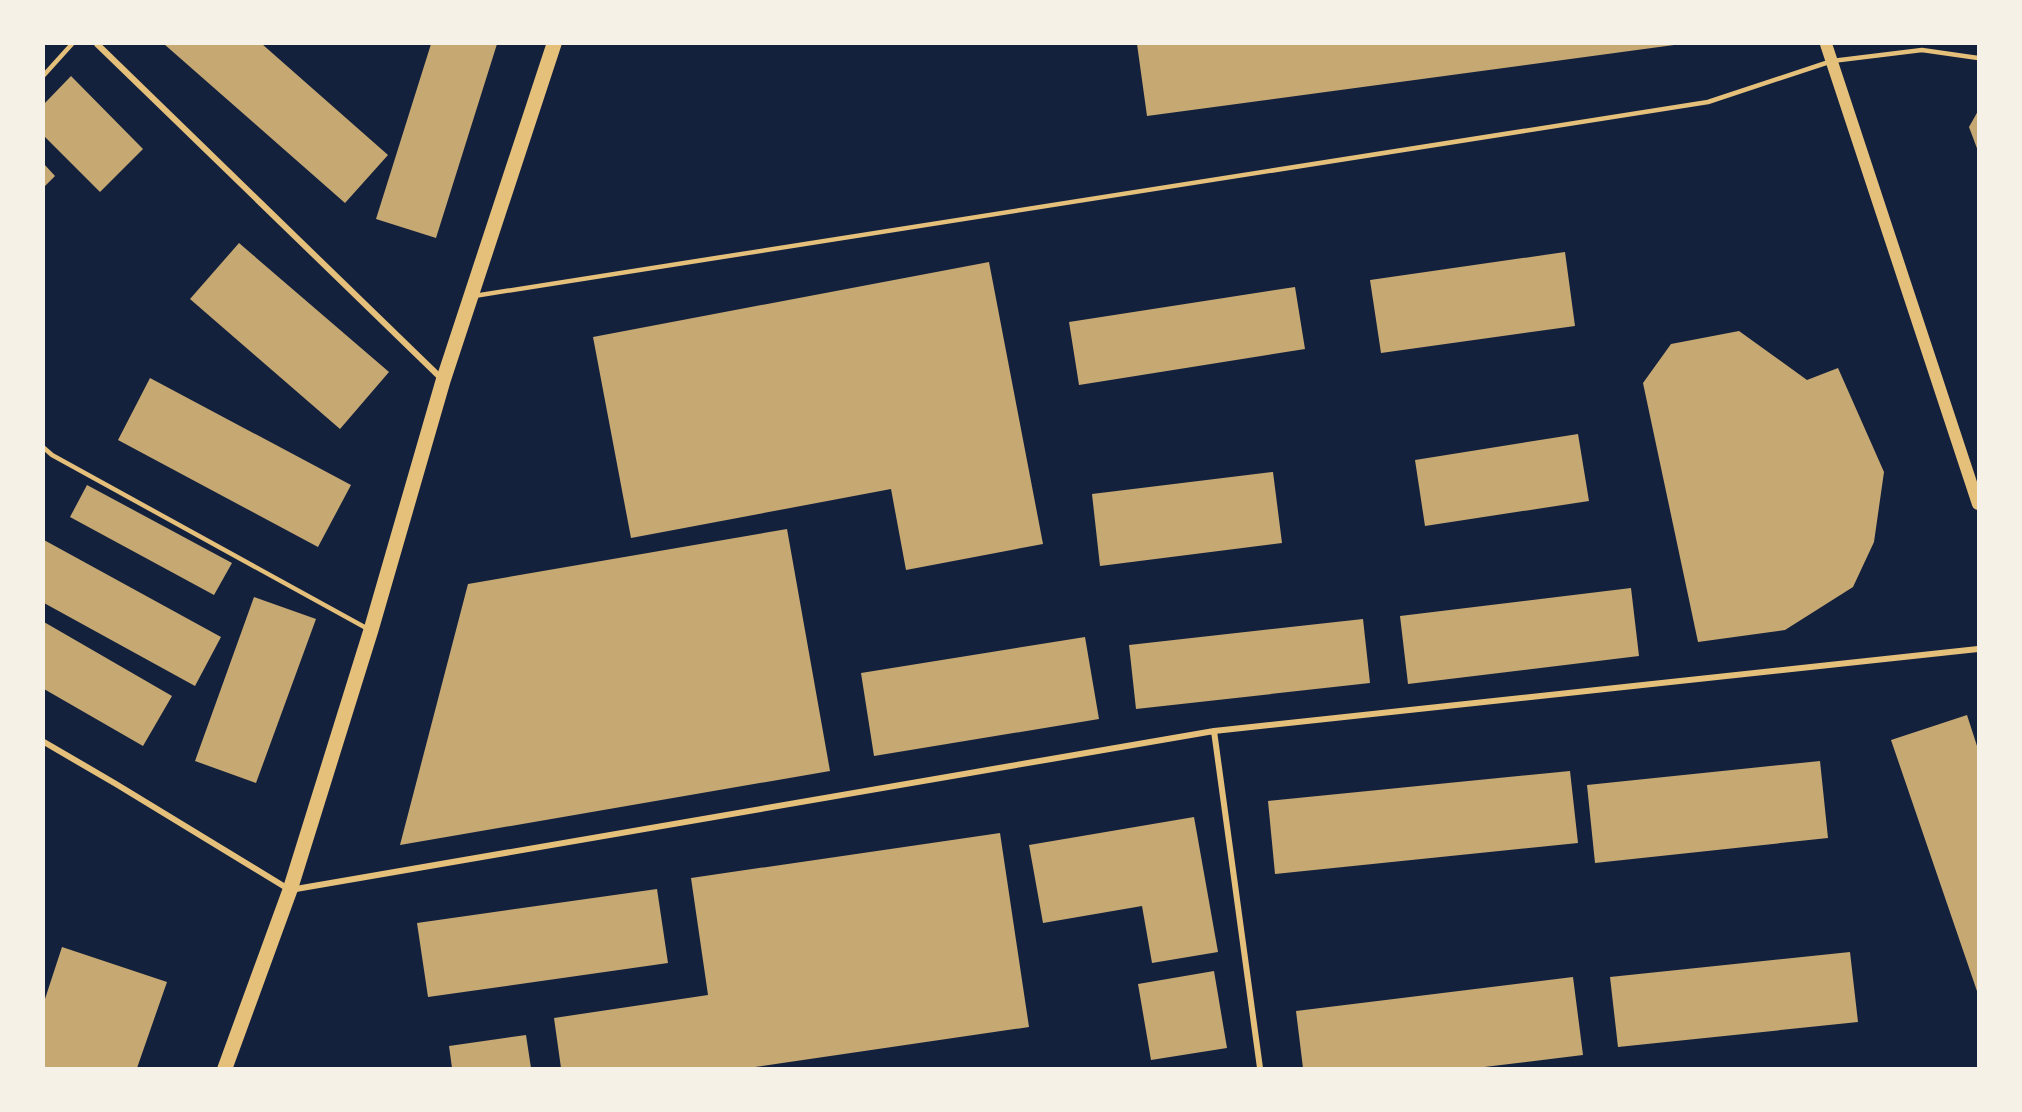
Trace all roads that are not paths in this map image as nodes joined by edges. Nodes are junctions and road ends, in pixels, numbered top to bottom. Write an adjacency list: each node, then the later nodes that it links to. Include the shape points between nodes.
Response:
1 (72, 44): 7 (lane)
2 (97, 44): 9 (street)
3 (555, 44): 8 (main road)
4 (1826, 44): 6 (main road)
5 (1978, 58): 6 (lane, via 1922,50)
6 (1832, 61): 8 (lane, via 1708,102); 11 (main road)
7 (44, 75)
8 (471, 297): 9 (main road)
9 (443, 381): 12 (main road)
10 (44, 448): 12 (lane)
11 (1978, 504)
12 (371, 630): 16 (main road)
13 (1978, 649): 14 (street)
14 (1214, 732): 16 (street); 18 (street)
15 (44, 742): 16 (street)
16 (290, 890): 17 (main road)
17 (225, 1068)
18 (1260, 1068)

